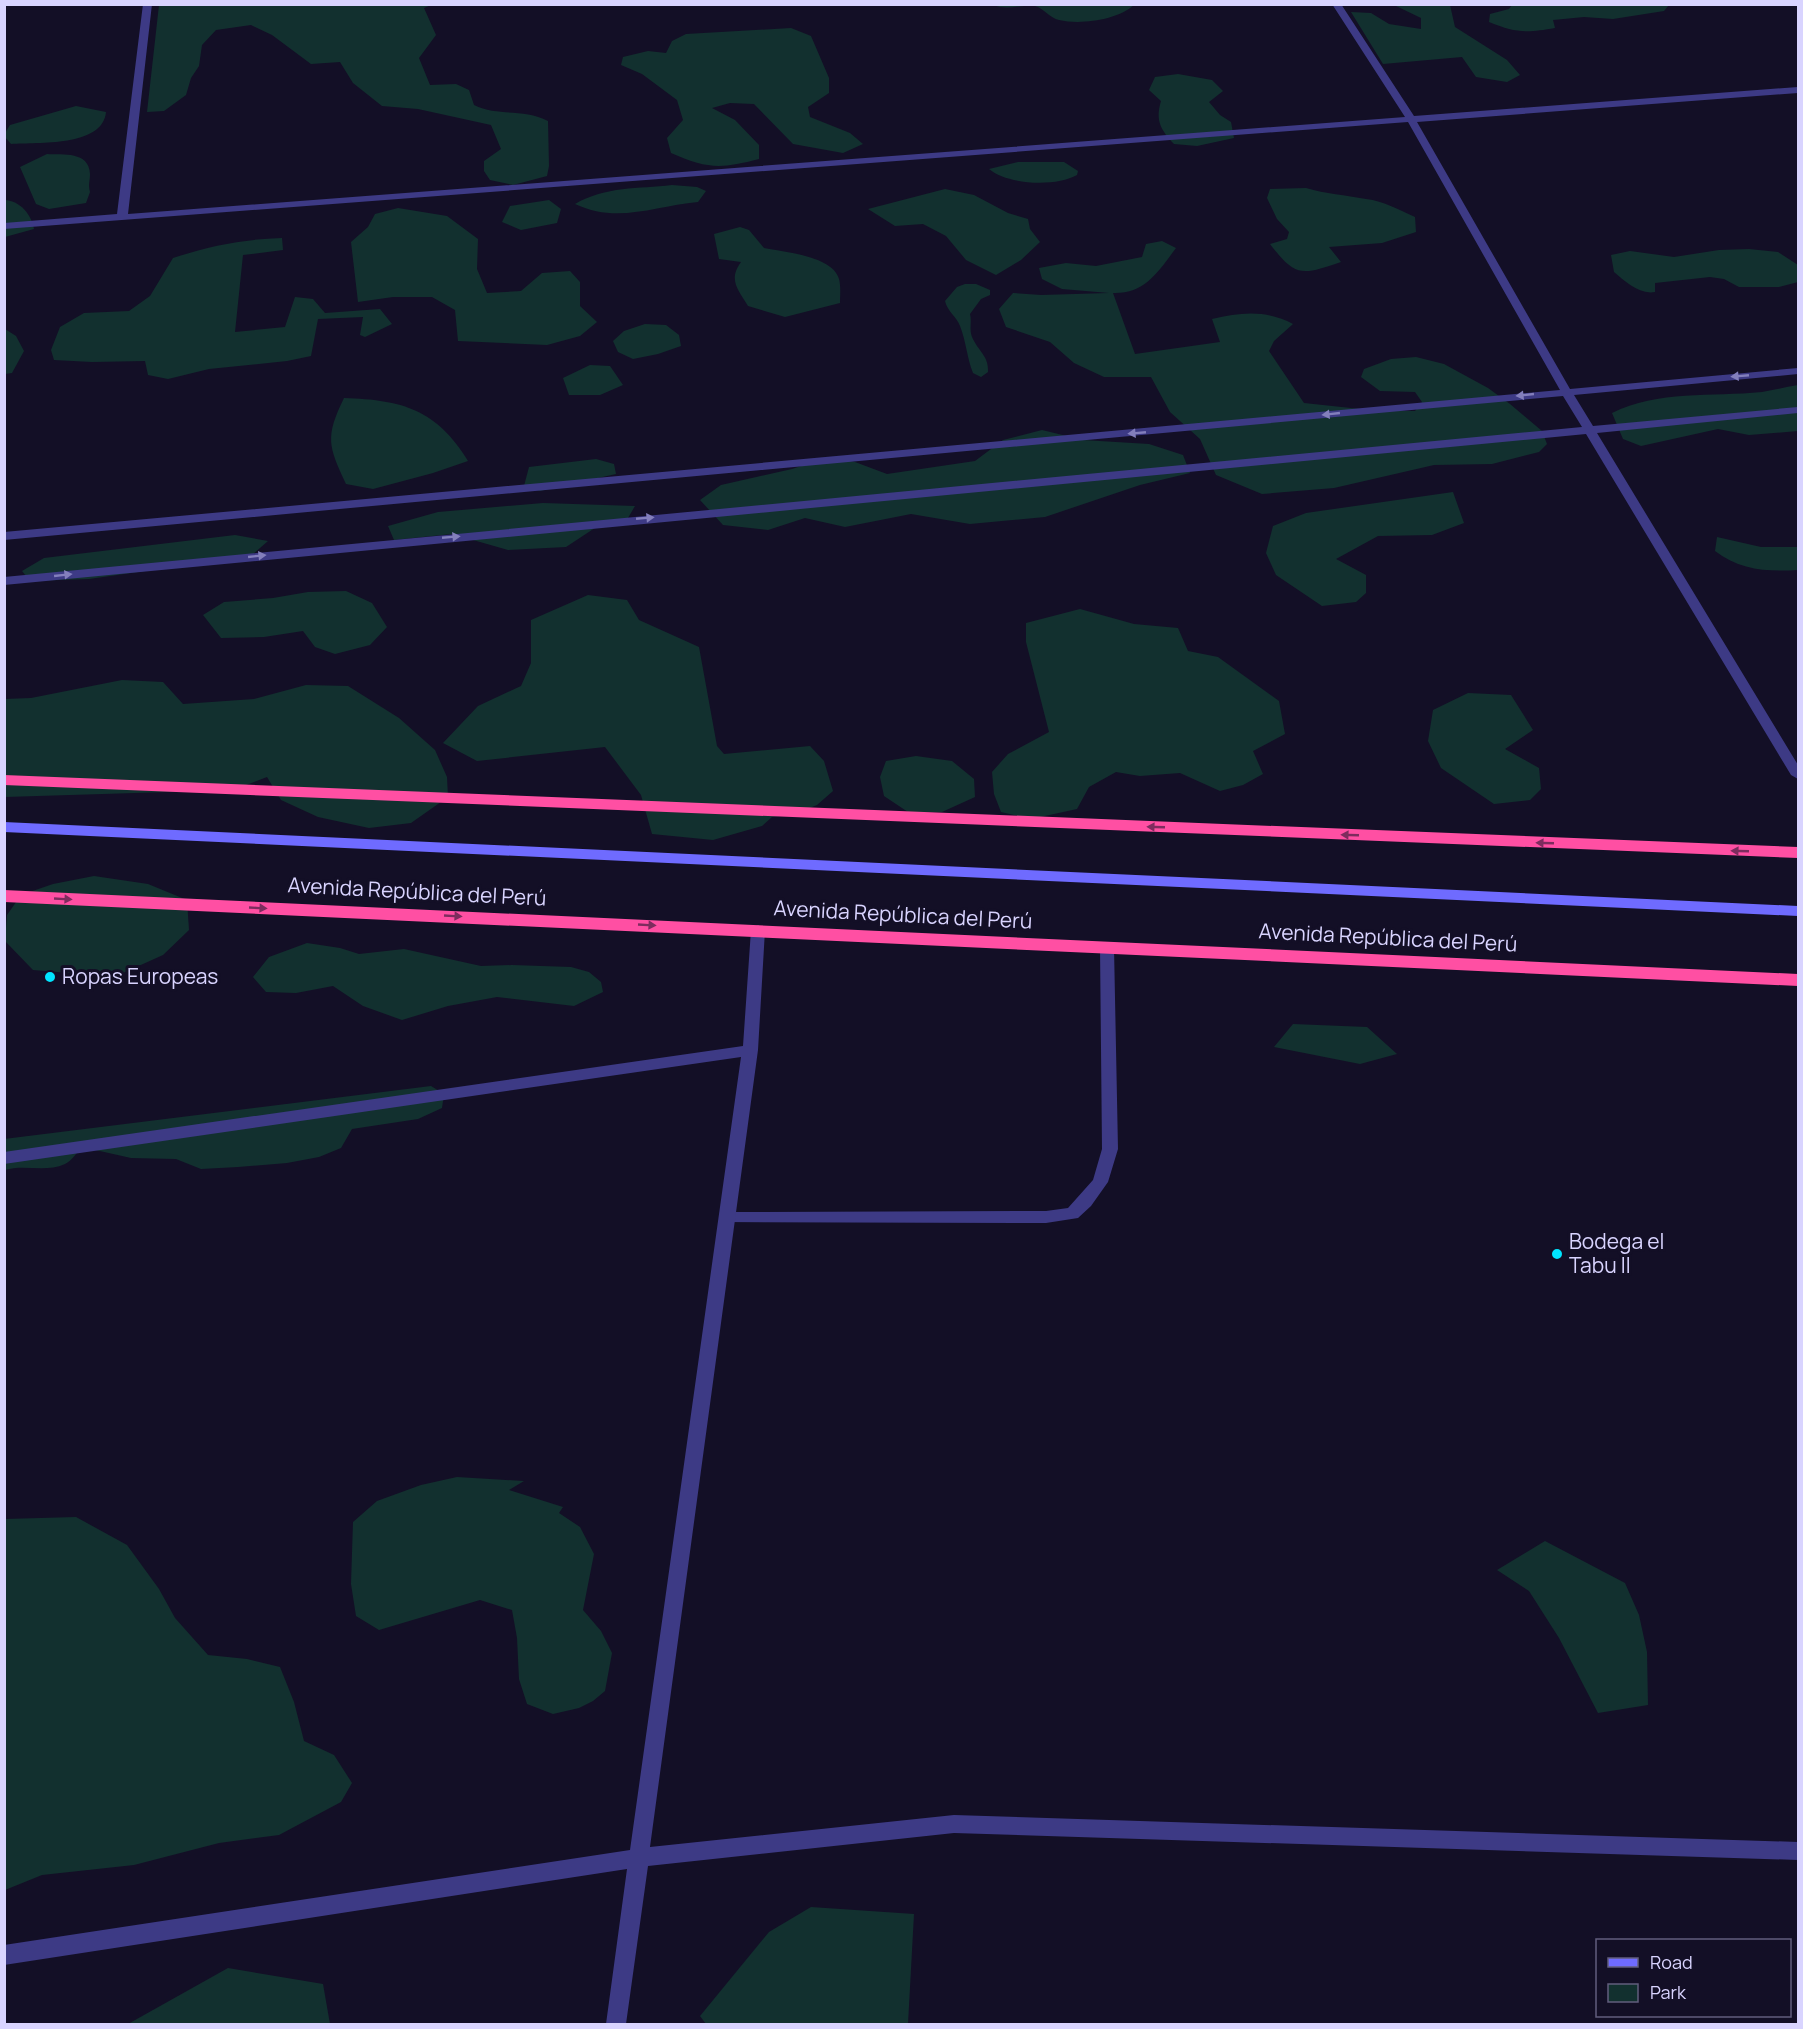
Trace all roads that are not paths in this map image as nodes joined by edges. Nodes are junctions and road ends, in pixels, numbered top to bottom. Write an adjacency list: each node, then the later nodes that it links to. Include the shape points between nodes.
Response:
1 (148, 4): 5 (street)
2 (1336, 4): 4 (street)
3 (1798, 90): 4 (street)
4 (1411, 119): 5 (street); 8 (street)
5 (122, 217): 6 (street)
6 (4, 226)
7 (1798, 371): 8 (street, one-way to 8)
8 (1566, 391): 10 (street); 11 (street, one-way to 11)
9 (1798, 410): 10 (street)
10 (1590, 431): 12 (street, one-way to 10); 13 (street)
11 (4, 536)
12 (4, 581)
13 (1798, 775)
14 (4, 780): 16 (highway, one-way to 14)
15 (4, 827): 18 (street)
16 (1798, 853)
17 (4, 896): 19 (highway, Avenida República del Perú, one-way to 19)
18 (1798, 911)
19 (758, 930): 20 (highway, Avenida República del Perú); 22 (street)
20 (1107, 947): 21 (highway, Avenida República del Perú); 24 (street, via 1110,1149 1100,1182 1072,1214 1046,1218)
21 (1798, 980)
22 (750, 1050): 23 (street); 24 (street)
23 (4, 1158)
24 (727, 1218): 26 (street)
25 (1798, 1851): 26 (street, via 954,1824)
26 (638, 1858): 27 (street); 28 (street)
27 (4, 1955)
28 (616, 2025)

